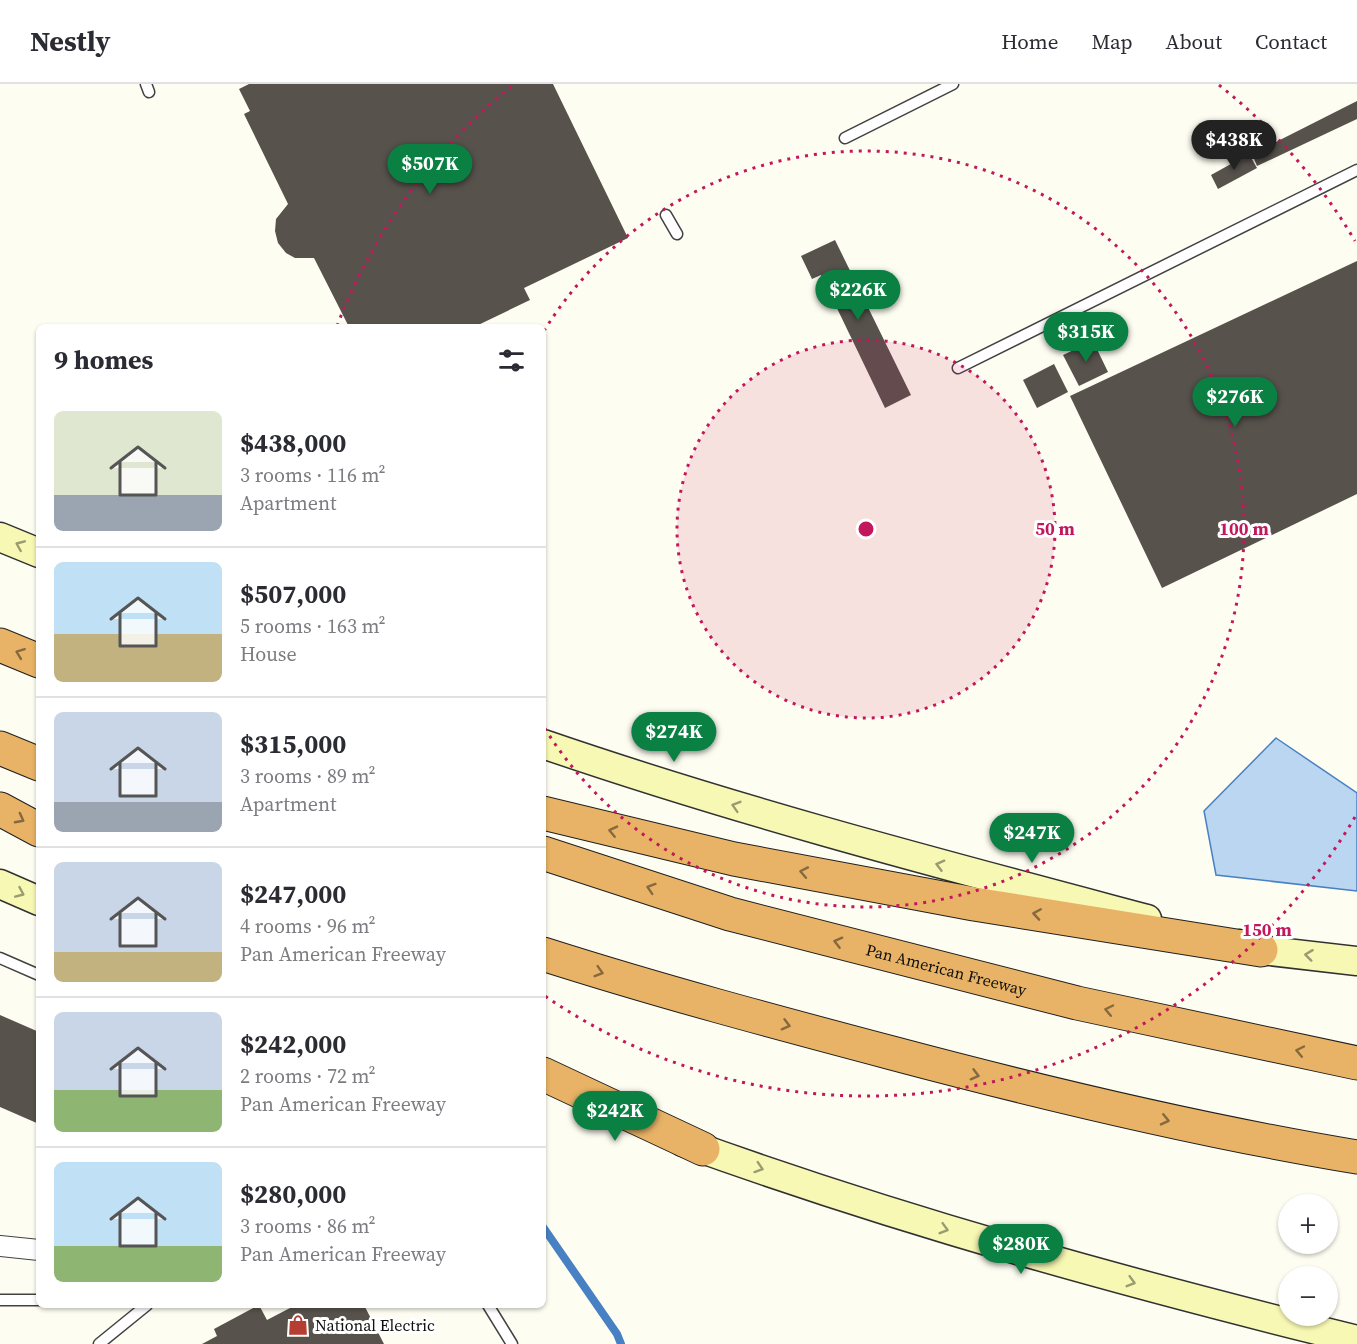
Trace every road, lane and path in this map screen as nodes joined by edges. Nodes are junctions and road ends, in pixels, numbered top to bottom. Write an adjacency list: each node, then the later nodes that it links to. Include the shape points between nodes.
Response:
1 (953, 84): 2 (lane)
2 (845, 138)
3 (1357, 170): 6 (lane)
4 (666, 215): 5 (lane)
5 (677, 234)
6 (958, 368)
7 (0, 537): 8 (main road, one-way to 7)
8 (36, 553)
9 (0, 645): 10 (highway, one-way to 9)
10 (36, 660)
11 (546, 745): 20 (main road, one-way to 11, via 931,862 646,779)
12 (0, 748): 13 (highway)
13 (36, 763)
14 (0, 809): 16 (highway, one-way to 16)
15 (546, 814): 20 (highway, one-way to 15, via 974,904 734,859)
16 (36, 828)
17 (546, 854): 25 (highway, Pan American Freeway, one-way to 17, via 1077,1004 730,914)
18 (0, 884): 19 (main road, one-way to 19)
19 (36, 900)
20 (1261, 950): 23 (main road, one-way to 20)
21 (546, 955): 29 (highway, one-way to 29, via 678,997 987,1078 1240,1137)
22 (0, 958): 24 (lane)
23 (1357, 961)
24 (36, 974)
25 (1357, 1063)
26 (546, 1075): 28 (highway)
27 (546, 1092): 28 (main road)
28 (703, 1149): 36 (main road, one-way to 36, via 928,1225 1183,1297)
29 (1357, 1156)
30 (0, 1246): 31 (street)
31 (36, 1250)
32 (0, 1300): 33 (lane)
33 (36, 1300)
34 (143, 1308): 37 (lane)
35 (490, 1308): 38 (lane)
36 (1357, 1340)
37 (99, 1344)
38 (512, 1344)

